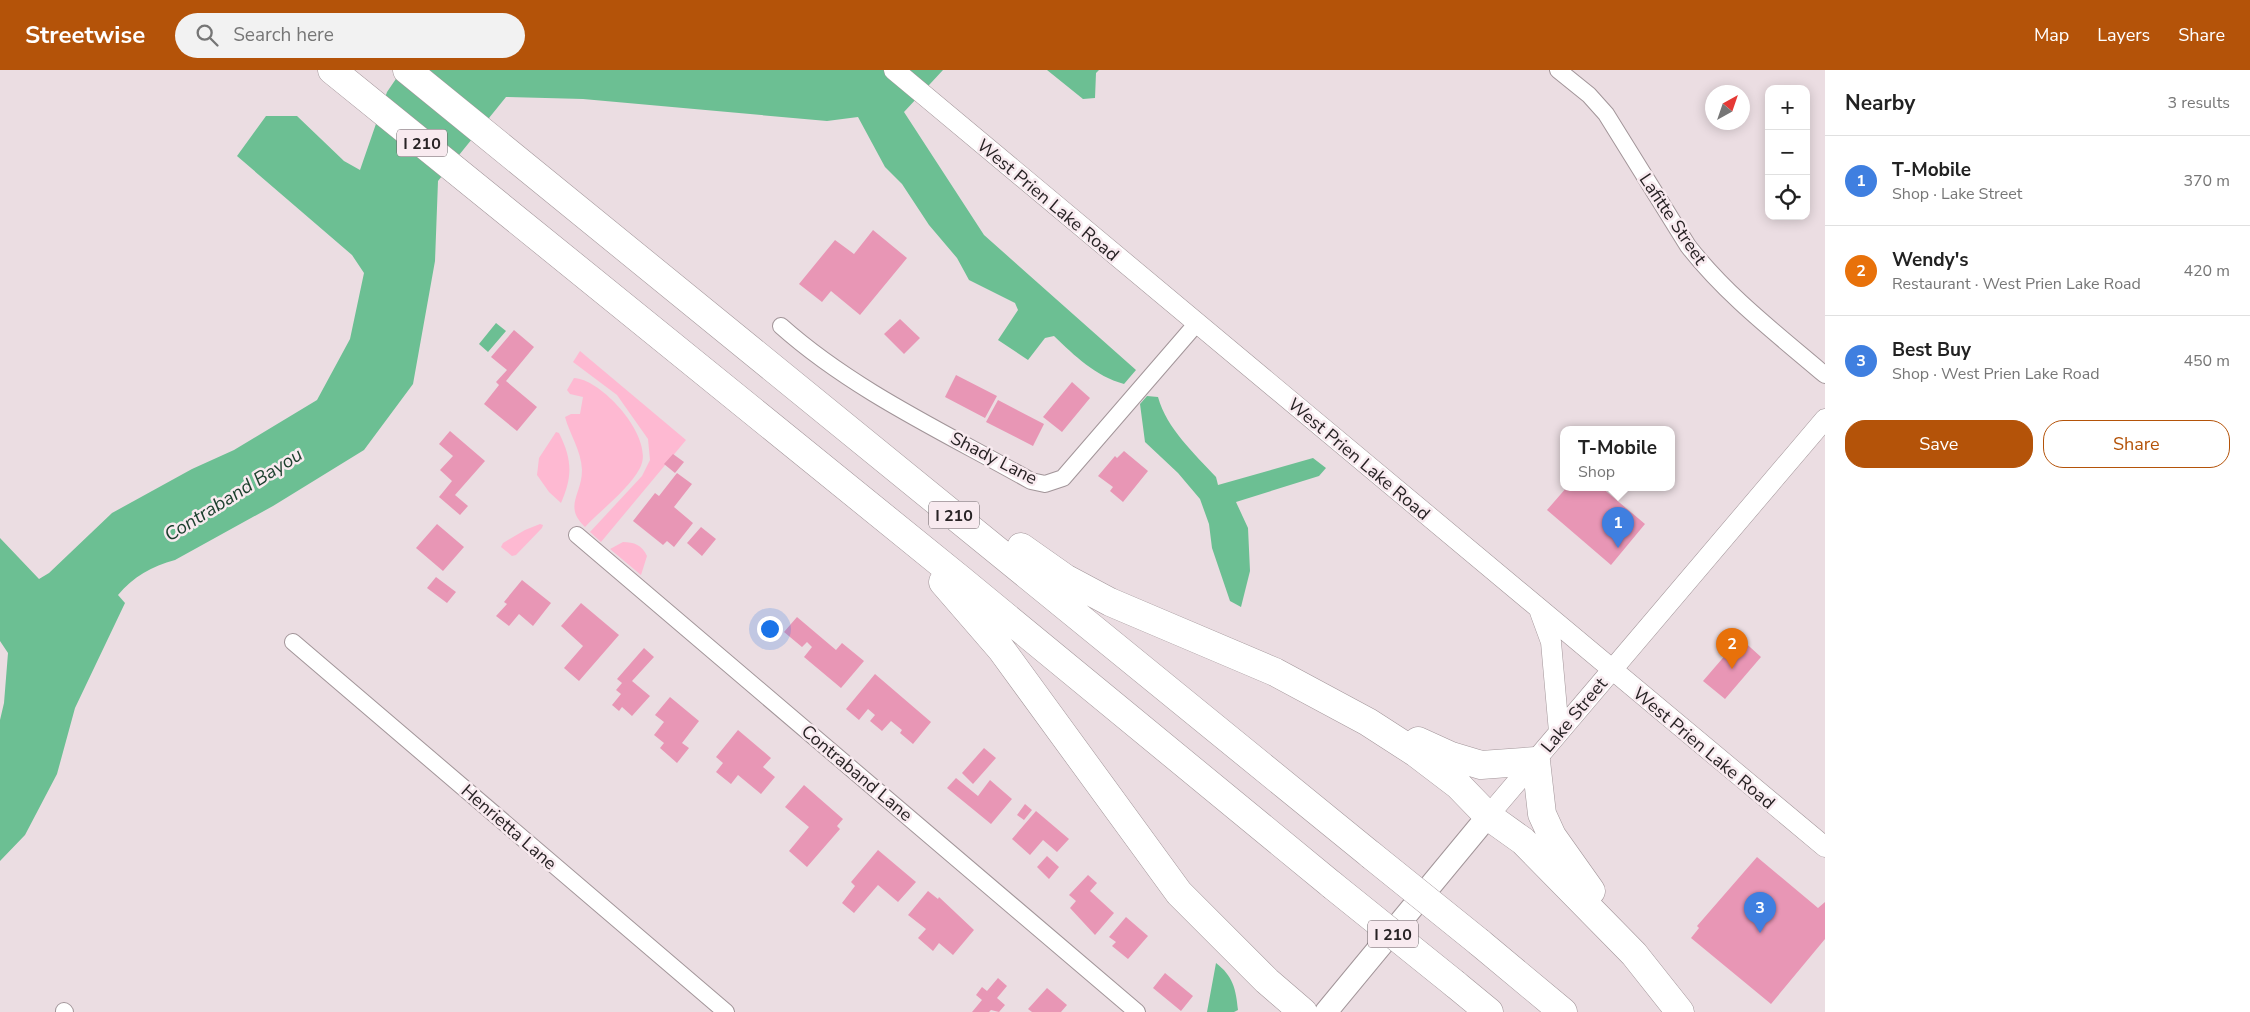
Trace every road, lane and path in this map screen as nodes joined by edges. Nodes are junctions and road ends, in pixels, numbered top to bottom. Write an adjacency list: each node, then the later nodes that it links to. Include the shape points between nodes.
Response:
1 (332, 70): 10 (highway, I 210)
2 (407, 70): 9 (highway, I 210)
3 (894, 70): 5 (street, West Prien Lake Road)
4 (1558, 70): 7 (street, Lafitte Street, via 1589,95 1606,114 1703,266)
5 (1197, 323): 6 (street, Shady Lane, via 1063,478 1044,484 1031,481 860,386); 12 (street, West Prien Lake Road)
6 (781, 326)
7 (1825, 375)
8 (1825, 419): 14 (street, Lake Street)
9 (860, 439): 15 (highway, via 1065,578 1110,602 1275,672); 26 (highway, I 210, bridge)
10 (874, 511): 23 (highway, via 940,579 1001,649 1179,893 1267,981); 25 (highway, I 210, bridge)
11 (578, 535): 22 (street, Contraband Lane)
12 (1539, 610): 14 (street, West Prien Lake Road); 16 (street, via 1551,642)
13 (293, 642): 21 (street, Henrietta Lane)
14 (1611, 670): 16 (street, Lake Street); 19 (street, West Prien Lake Road)
15 (1345, 710): 17 (highway, via 1451,756 1481,765); 18 (highway, via 1416,753 1458,786)
16 (1559, 732): 17 (street, Lake Street)
17 (1536, 761): 18 (street, Lake Street); 20 (highway, via 1542,814 1552,836)
18 (1488, 816): 20 (highway, via 1523,841); 24 (main road, Lake Street)
19 (1825, 848)
20 (1634, 954): 27 (highway)
21 (726, 1012)
22 (1137, 1012)
23 (1303, 1012)
24 (1326, 1012)
25 (1489, 1012)
26 (1564, 1012)
27 (1680, 1012)

